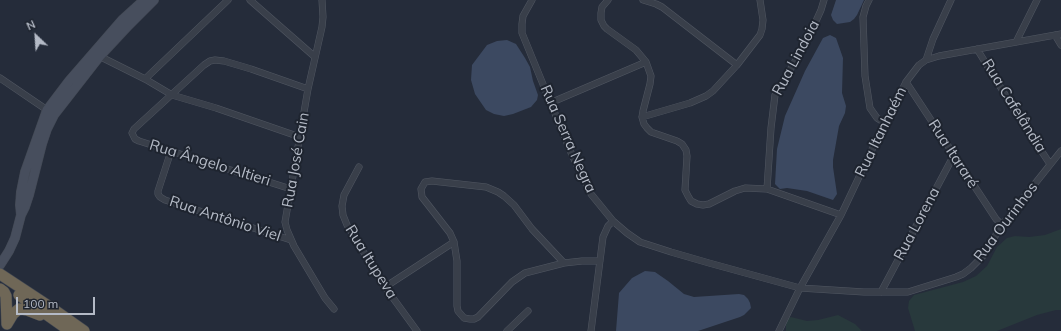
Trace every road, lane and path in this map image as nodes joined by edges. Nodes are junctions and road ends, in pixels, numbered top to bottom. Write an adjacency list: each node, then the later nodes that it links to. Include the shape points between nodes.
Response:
1 (144, 0): 18 (main road, via 122,20)
2 (154, 0): 18 (main road)
3 (228, 0): 24 (street)
4 (250, 0): 19 (street)
5 (322, 0): 19 (street, Rua José Cain, via 323,17)
6 (532, 0): 28 (street, Rua Serra Negra, via 523,16 522,33)
7 (608, 0): 21 (street, via 601,13 604,26 636,50)
8 (643, 0): 22 (street, via 662,8)
9 (760, 0): 22 (street, via 763,20 760,35)
10 (824, 0): 39 (street, Rua Lindoia, via 806,44 775,95)
11 (869, 0): 31 (street, via 863,18 865,76 870,108 876,118)
12 (951, 0): 20 (street)
13 (1037, 0): 15 (street)
14 (1058, 34): 15 (street, Rua Itanhaém); 16 (street)
15 (1016, 42): 17 (street, Rua Itanhaém)
16 (1061, 45)
17 (977, 48): 20 (street, Rua Itanhaém); 36 (street, Rua Cafelândia)
18 (97, 55): 24 (street); 29 (main road)
19 (315, 57): 26 (street, Rua José Cain)
20 (926, 60): 25 (street, Rua Itanhaém)
21 (646, 62): 28 (street); 30 (street, via 651,76)
22 (737, 65): 30 (street, via 713,92 706,96)
23 (0, 78): 29 (street)
24 (145, 79): 27 (street)
25 (906, 82): 31 (street, Rua Itanhaém); 35 (street, Rua Itararé)
26 (308, 89): 27 (street, via 215,60 204,65); 32 (street, Rua José Cain)
27 (172, 95): 32 (street); 33 (street, Rua Ângelo Altieri, via 132,133 139,141)
28 (550, 103): 41 (street, Rua Serra Negra, via 586,185)
29 (51, 113): 47 (main road, via 25,207 12,245)
30 (642, 117): 39 (street, via 651,132 677,140 686,150 686,190 691,201 702,205 745,188)
31 (885, 123): 40 (street, Rua Itanhaém)
32 (300, 137): 38 (street, Rua José Cain)
33 (171, 151): 38 (street, Rua Ângelo Altieri); 43 (street, Rua Antônio Viel, via 158,191 160,197)
34 (1061, 151): 36 (street, Rua Ourinhos)
35 (954, 155): 42 (street, Rua Itararé); 51 (street, Rua Lorena)
36 (1050, 164): 42 (street, Rua Ourinhos)
37 (359, 167): 49 (street, Rua Itupeva, via 344,195 343,215)
38 (291, 189): 43 (street, Rua José Cain, via 285,222)
39 (767, 189): 40 (street)
40 (840, 215): 50 (street, Rua Itanhaém)
41 (613, 220): 45 (street, via 603,237); 50 (street, Rua Serra Negra, via 640,242)
42 (1002, 225): 51 (street, Rua Ourinhos, via 983,256 963,274 908,292)
43 (291, 240): 52 (street, Rua José Cain, via 325,298)
44 (454, 242): 46 (street, via 457,261 457,306 464,318 478,317 512,282 525,273); 46 (street, via 422,197 421,189 425,182 486,187 504,196); 49 (street)
45 (600, 261): 46 (street); 59 (street)
46 (564, 263)
47 (0, 265)
48 (1, 281): 54 (highway, via 6,296); 55 (highway); 56 (highway, via 50,307)
49 (385, 287): 57 (street, Rua Itupeva)
50 (800, 288): 51 (street, Rua Ourinhos); 60 (street, Rua Itanhaém)
51 (881, 292)
52 (334, 308)
53 (528, 311): 58 (street)
54 (7, 328): 55 (highway, via 14,312 22,309)
55 (68, 329)
56 (84, 331)
57 (417, 331)
58 (507, 331)
59 (591, 331)
60 (780, 331)

